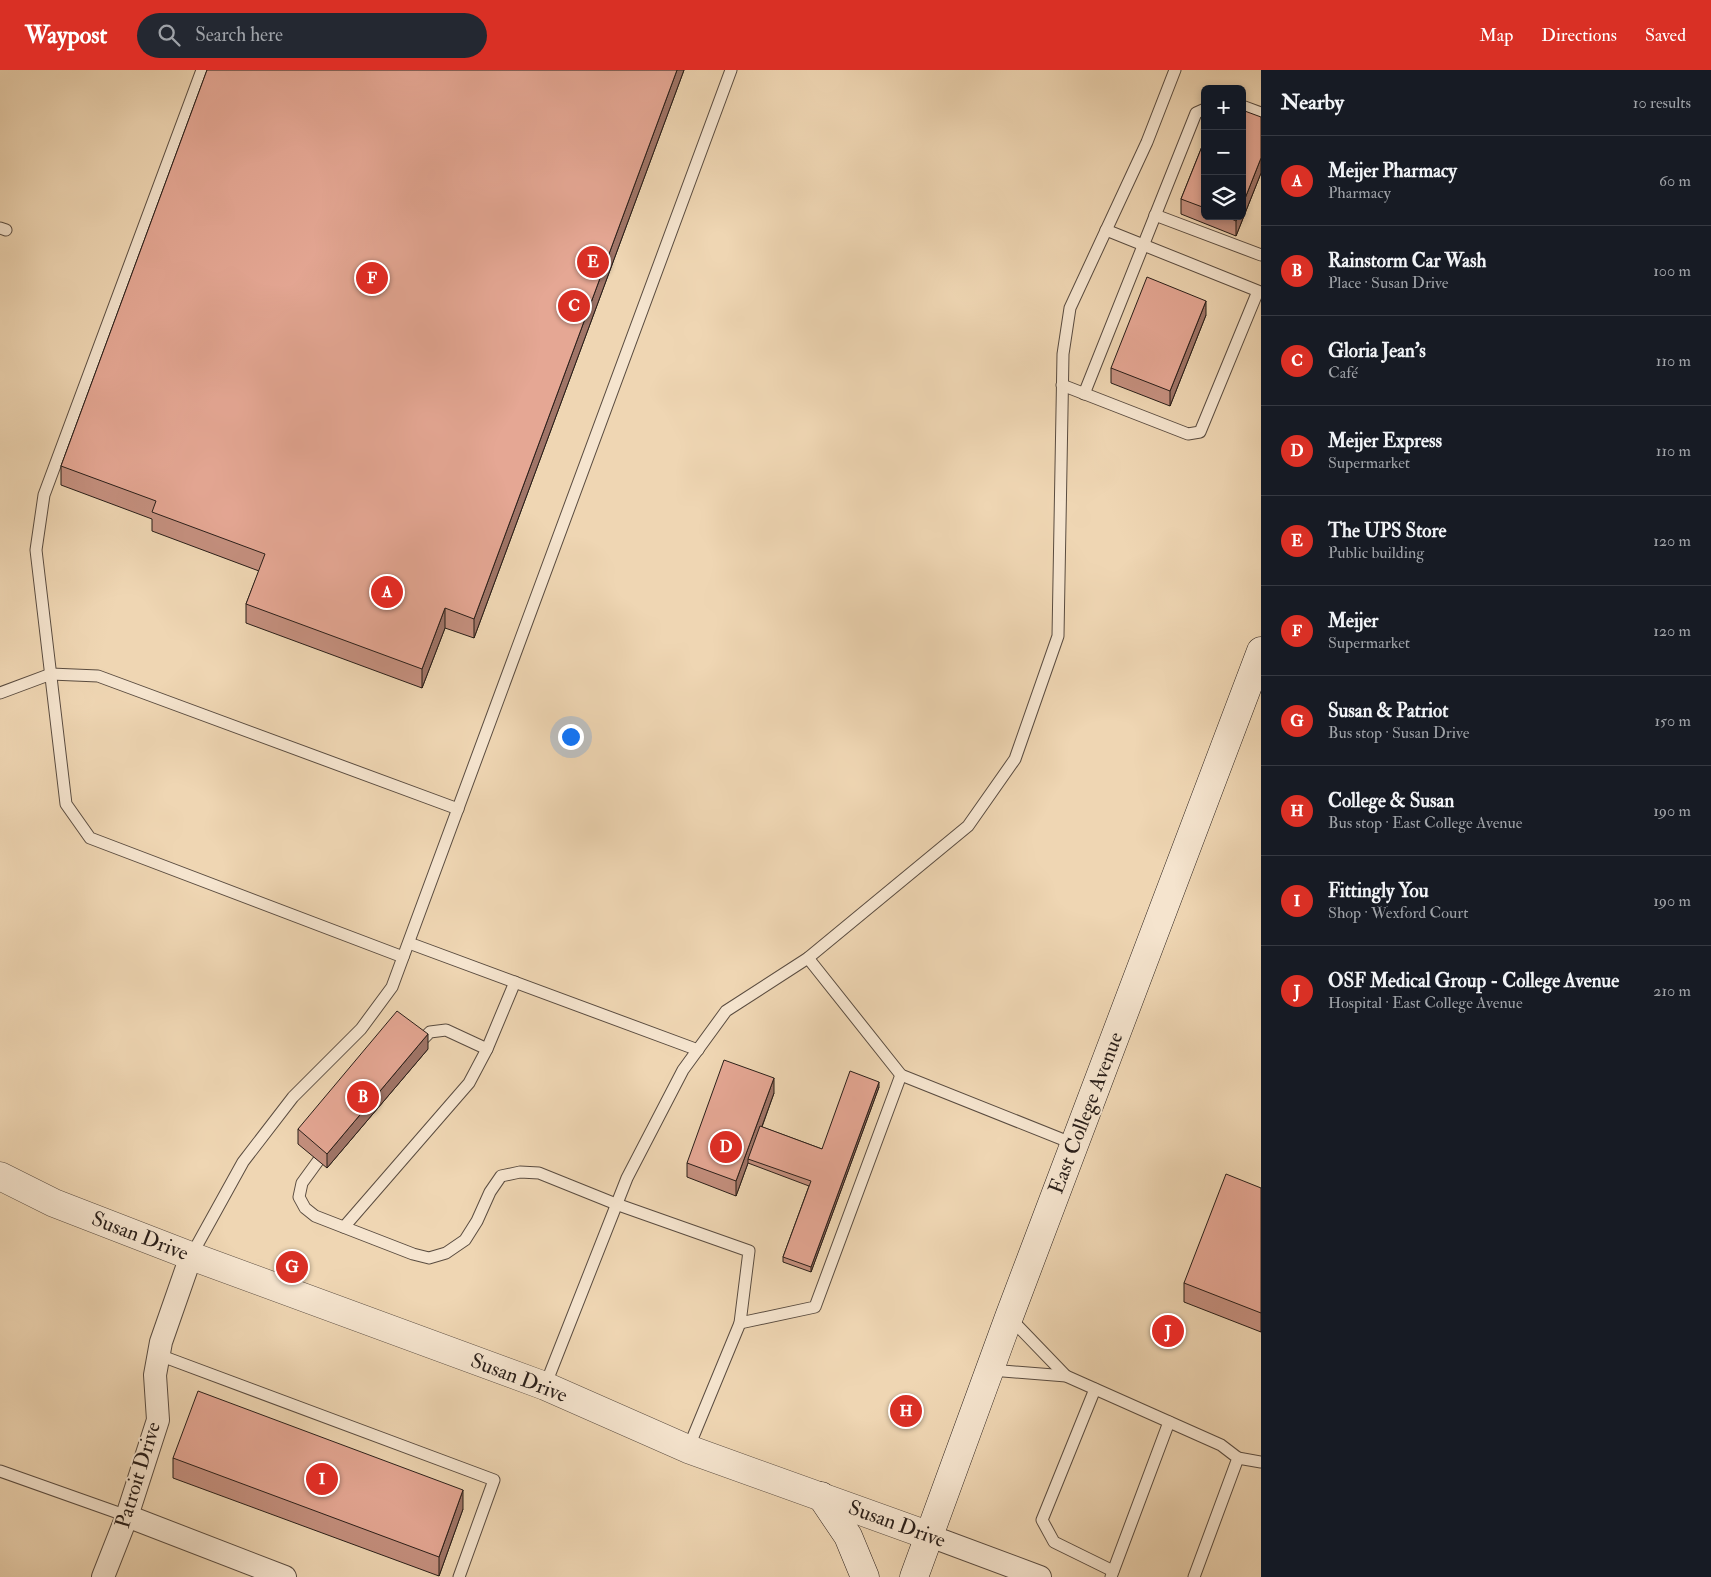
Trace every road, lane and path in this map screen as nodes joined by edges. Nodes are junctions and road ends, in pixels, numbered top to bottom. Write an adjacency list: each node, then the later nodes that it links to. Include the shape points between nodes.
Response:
1 (202, 70): 15 (lane, via 44,495 36,550)
2 (731, 70): 17 (lane)
3 (1175, 70): 8 (lane, via 1147,142)
4 (1246, 107): 6 (lane)
5 (1201, 111): 7 (lane, via 1196,113)
6 (1261, 113)
7 (1155, 215): 9 (lane); 10 (lane)
8 (1106, 230): 9 (lane); 12 (lane, via 1070,308)
9 (1143, 245): 11 (lane); 13 (lane)
10 (1261, 255)
11 (1260, 288): 13 (lane, via 1200,432 1188,434)
12 (1062, 385): 13 (lane); 20 (lane, via 1058,636 1015,759 968,826)
13 (1084, 394)
14 (1261, 651): 26 (main road, East College Avenue)
15 (51, 674): 16 (lane); 17 (lane, via 98,676); 19 (lane, via 66,804 90,838)
16 (0, 693)
17 (458, 809): 18 (lane)
18 (408, 943): 19 (lane); 21 (lane)
19 (403, 957): 31 (lane, via 392,987 361,1028 293,1097 243,1162)
20 (808, 958): 24 (lane, via 726,1011); 25 (lane)
21 (515, 982): 23 (lane); 24 (lane)
22 (419, 1042): 23 (lane, via 430,1032 446,1030)
23 (488, 1049): 30 (lane, via 470,1083)
24 (698, 1050): 29 (lane, via 683,1070)
25 (901, 1075): 26 (lane); 33 (lane, via 815,1307)
26 (1074, 1144): 32 (main road, East College Avenue)
27 (318, 1161): 30 (lane, via 302,1183 299,1197 315,1216)
28 (0, 1176): 31 (main road, Susan Drive, via 54,1203)
29 (616, 1204): 30 (lane, via 538,1173 520,1172 502,1176 490,1192 466,1240 446,1253 429,1258); 33 (lane, via 749,1251); 37 (lane)
30 (344, 1227)
31 (191, 1256): 34 (street, Patroit Drive); 37 (main road, Susan Drive)
32 (1009, 1317): 35 (main road, East College Avenue); 36 (lane)
33 (740, 1323): 40 (lane)
34 (159, 1355): 45 (street, Patroit Drive, via 155,1375 158,1420); 50 (lane, via 494,1480)
35 (989, 1370): 36 (lane); 46 (main road, East College Avenue)
36 (1066, 1376): 38 (lane)
37 (545, 1386): 40 (main road, Susan Drive)
38 (1095, 1389): 39 (lane); 47 (lane, via 1042,1520 1054,1542)
39 (1169, 1422): 41 (lane, via 1221,1445); 47 (lane)
40 (688, 1449): 44 (main road, Susan Drive)
41 (1238, 1458): 42 (lane); 54 (lane)
42 (1261, 1462)
43 (0, 1472): 45 (lane)
44 (821, 1496): 46 (main road, Susan Drive); 51 (main road, via 848,1536)
45 (126, 1516): 48 (street, Patroit Drive); 49 (street)
46 (930, 1536): 52 (main road, East College Avenue); 53 (street, Susan Drive)
47 (1112, 1574)
48 (103, 1577)
49 (286, 1577)
50 (458, 1577)
51 (866, 1577)
52 (914, 1577)
53 (1040, 1577)
54 (1194, 1577)

